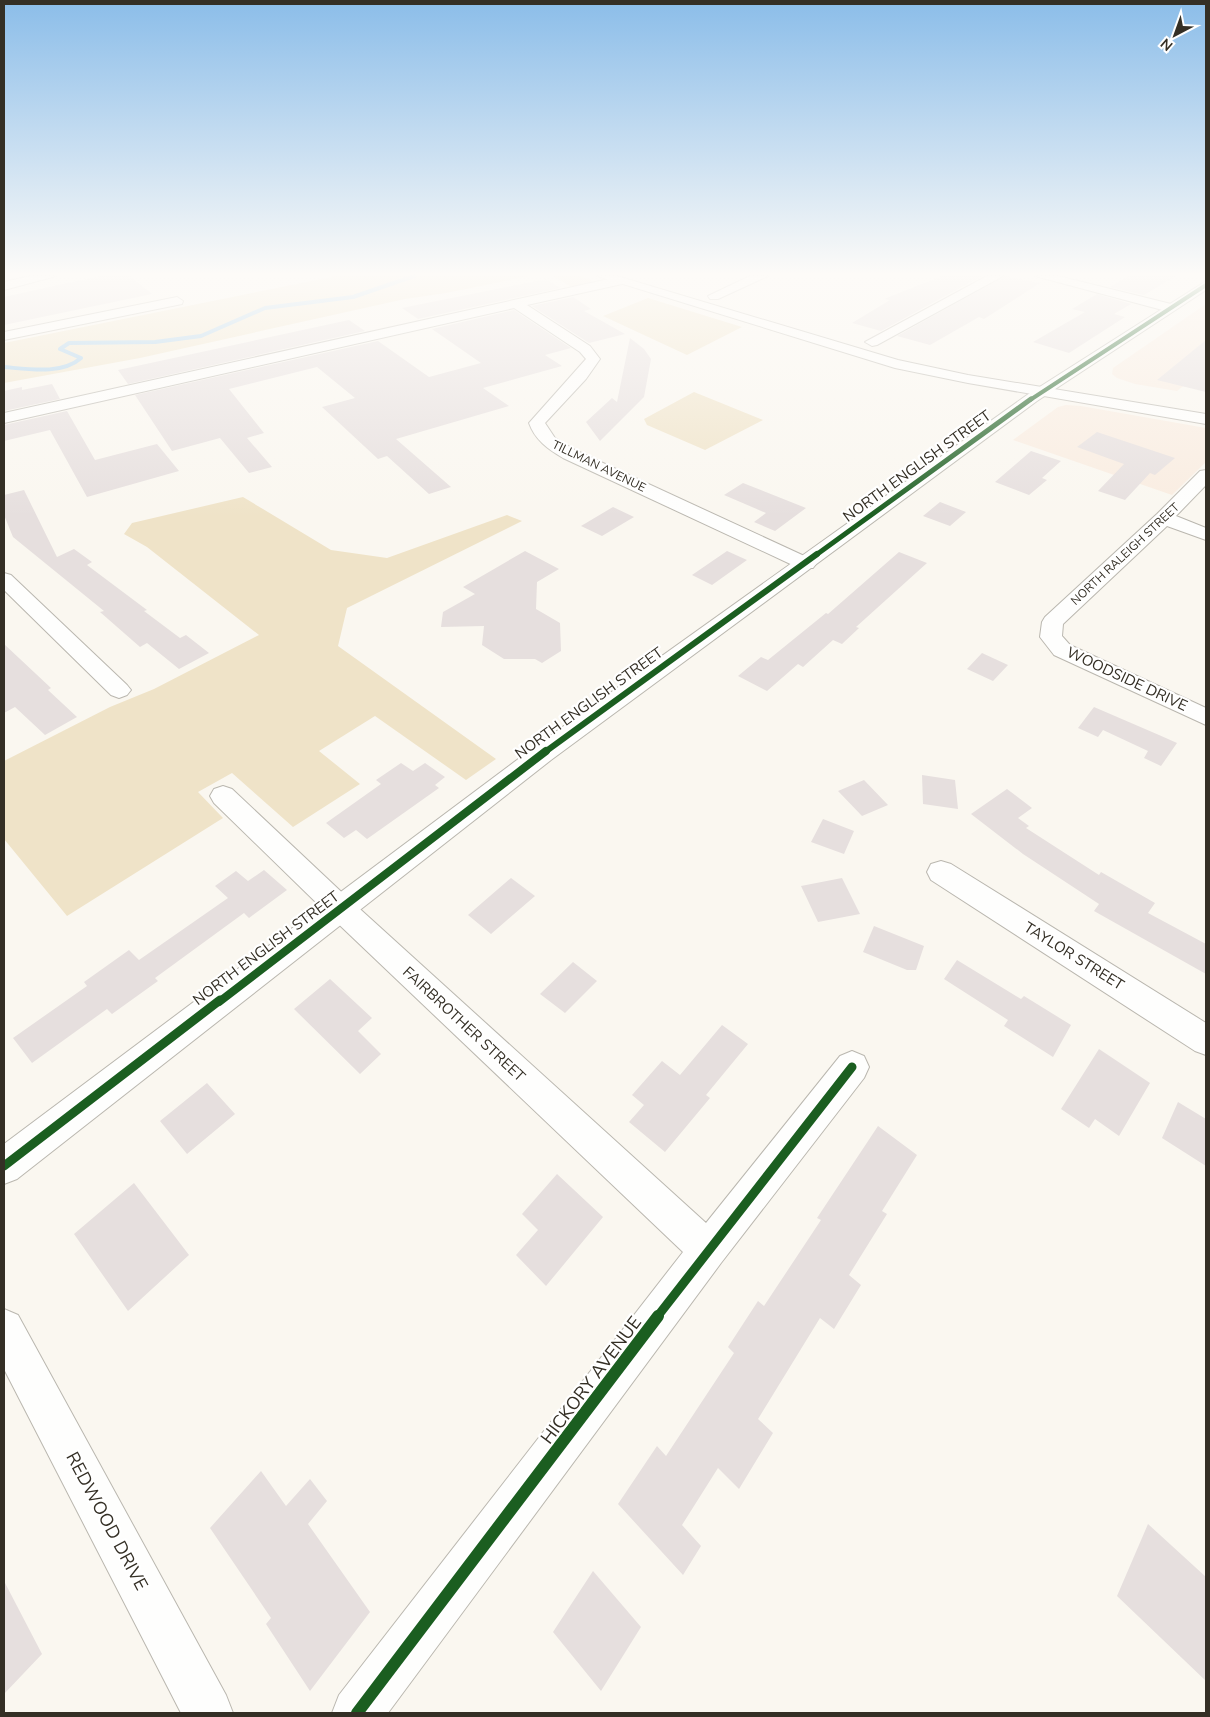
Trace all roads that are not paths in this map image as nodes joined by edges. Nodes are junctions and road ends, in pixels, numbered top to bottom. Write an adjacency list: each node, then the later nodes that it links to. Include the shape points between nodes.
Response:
1 (282, 356): 9 (main road)
2 (591, 356): 14 (main road, TILLMAN AVENUE, via 593,359 586,371 546,409 537,423 549,442)
3 (869, 356): 8 (main road)
4 (927, 356): 6 (main road)
5 (1097, 356): 6 (main road, NORTH ENGLISH STREET)
6 (1060, 381): 7 (main road); 8 (main road, NORTH ENGLISH STREET)
7 (1088, 385)
8 (1042, 392): 10 (main road); 14 (main road, NORTH ENGLISH STREET)
9 (4, 418)
10 (1206, 419)
11 (1206, 475): 12 (main road, NORTH RALEIGH STREET)
12 (1164, 518): 13 (main road); 16 (main road, NORTH RALEIGH STREET, via 1053,622)
13 (1206, 534)
14 (806, 564): 21 (main road, NORTH ENGLISH STREET, via 542,754)
15 (4, 579): 17 (main road)
16 (1051, 637): 18 (main road, WOODSIDE DRIVE, via 1062,650)
17 (119, 690)
18 (1206, 717)
19 (223, 796): 21 (main road, FAIRBROTHER STREET)
20 (941, 872): 22 (main road, TAYLOR STREET)
21 (340, 908): 24 (main road, NORTH ENGLISH STREET); 25 (main road, FAIRBROTHER STREET)
22 (1206, 1040)
23 (852, 1067): 25 (main road, HICKORY AVENUE)
24 (4, 1166)
25 (708, 1250): 28 (main road, HICKORY AVENUE)
26 (4, 1329): 27 (main road, REDWOOD DRIVE)
27 (208, 1713)
28 (357, 1713)

